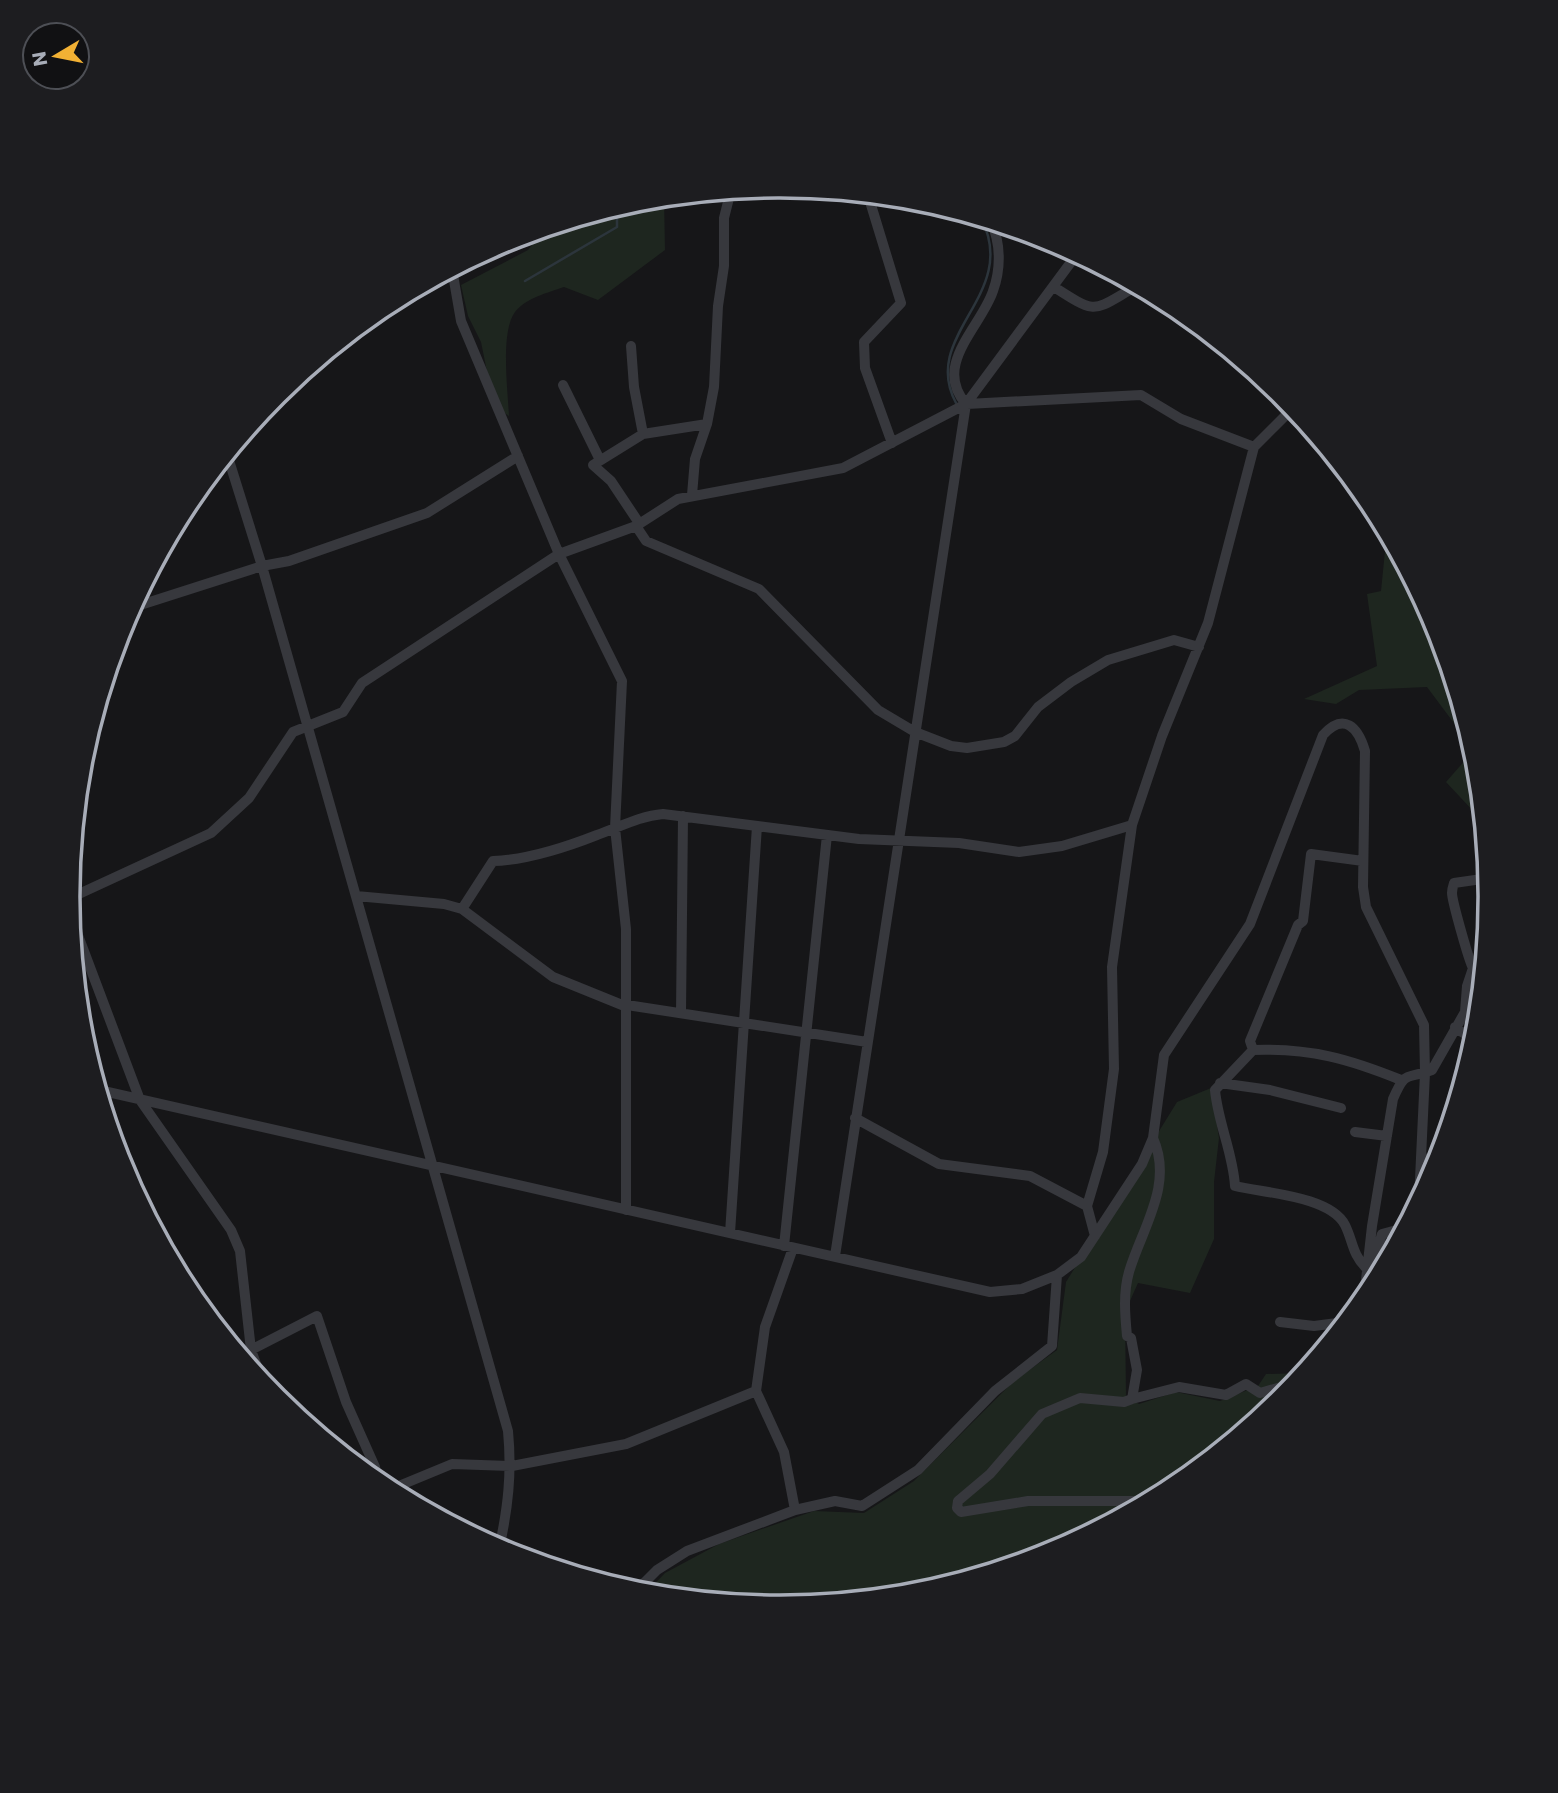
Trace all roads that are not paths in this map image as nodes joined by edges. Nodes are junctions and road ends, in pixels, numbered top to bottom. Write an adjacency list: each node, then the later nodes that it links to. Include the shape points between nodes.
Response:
1 (729, 199): 12 (street)
2 (871, 204): 14 (street, via 901,303 864,342 865,368)
3 (993, 232): 10 (street, via 999,254 993,293 966,335 954,380)
4 (1071, 262): 6 (street)
5 (454, 279): 16 (street, via 461,321)
6 (1054, 287): 7 (street, via 1086,308 1098,308); 10 (street)
7 (1127, 292)
8 (631, 346): 13 (street)
9 (563, 385): 17 (street)
10 (966, 404): 14 (street); 15 (street, via 1141,396 1181,419); 26 (street)
11 (1285, 416): 15 (street)
12 (707, 424): 13 (street); 19 (street, via 695,459)
13 (643, 434): 17 (street)
14 (892, 443): 19 (street, via 843,468)
15 (1254, 447): 24 (street)
16 (518, 456): 21 (street); 22 (street, via 427,513)
17 (600, 460): 20 (street, via 593,465 611,481)
18 (230, 465): 22 (street)
19 (692, 495): 20 (street)
20 (638, 525): 21 (street); 26 (street, via 646,541 759,589 878,710)
21 (559, 554): 25 (street, via 362,683 343,712); 30 (street, via 622,681)
22 (262, 566): 23 (street); 25 (street)
23 (146, 603)
24 (1199, 648): 26 (street, via 1174,640 1108,660 1038,707 1015,736 1004,742 967,748); 28 (street)
25 (308, 727): 35 (street, via 293,732 249,798 211,833); 36 (street)
26 (915, 732): 32 (street)
27 (683, 816): 29 (street); 30 (street, via 643,816); 41 (street)
28 (1132, 825): 32 (street, via 1062,846 1018,852); 62 (street, via 1112,967 1114,1069 1103,1152)
29 (757, 826): 31 (street); 42 (street)
30 (615, 828): 37 (street, via 515,860 492,861); 40 (street, via 626,929)
31 (827, 835): 32 (street); 44 (street)
32 (897, 840): 46 (street)
33 (1363, 861): 47 (street, via 1311,853 1303,921 1250,1041); 48 (street, via 1366,907 1424,1025); 57 (street, via 1365,751 1360,735 1340,723 1323,735 1250,924 1164,1055)
34 (1477, 880): 39 (street, via 1454,883 1452,894)
35 (80, 893)
36 (356, 896): 37 (street); 60 (street)
37 (462, 909): 40 (street, via 553,977)
38 (82, 947): 52 (street)
39 (1473, 968): 43 (street, via 1465,1012)
40 (627, 1006): 41 (street); 63 (street)
41 (681, 1013): 42 (street)
42 (743, 1023): 44 (street); 65 (street)
43 (1455, 1027): 45 (street); 48 (street, via 1432,1070)
44 (806, 1032): 46 (street); 67 (street)
45 (1464, 1033)
46 (867, 1042): 54 (street)
47 (1253, 1049): 49 (street, via 1315,1051); 50 (street)
48 (1425, 1073): 49 (street); 58 (street)
49 (1401, 1080): 56 (street)
50 (1220, 1083): 53 (street); 71 (street, via 1214,1090 1216,1111 1235,1186 1314,1203 1334,1213 1345,1224 1356,1258)
51 (109, 1092): 52 (street)
52 (140, 1100): 60 (street); 76 (street, via 231,1230 240,1251)
53 (1341, 1108)
54 (855, 1118): 62 (street, via 939,1164 1030,1176); 68 (street)
55 (1355, 1132): 56 (street)
56 (1387, 1136): 71 (street)
57 (1153, 1138): 66 (street, via 1142,1164); 80 (street, via 1158,1150 1158,1199 1129,1271 1124,1300 1127,1336 1137,1370)
58 (1422, 1159): 59 (street); 61 (street)
59 (1426, 1159)
60 (433, 1167): 63 (street); 82 (street, via 508,1431)
61 (1421, 1170)
62 (1087, 1206): 66 (street)
63 (626, 1210): 65 (street)
64 (1392, 1231): 69 (street, via 1381,1234)
65 (730, 1233): 67 (street)
66 (1095, 1236): 72 (street, via 1081,1256)
67 (788, 1247): 68 (street); 79 (street, via 765,1327)
68 (835, 1256): 72 (street, via 990,1292 1022,1289)
69 (1374, 1263)
70 (1372, 1265): 71 (street)
71 (1366, 1268): 73 (street)
72 (1057, 1275): 85 (street, via 1052,1346 995,1391 918,1469 862,1506 835,1501)
73 (1365, 1276)
74 (1280, 1322): 75 (street)
75 (1332, 1324)
76 (251, 1350): 77 (street); 81 (street, via 317,1316 345,1402)
77 (253, 1356)
78 (1274, 1389): 80 (street, via 1260,1393 1247,1384 1217,1395 1179,1387)
79 (756, 1391): 82 (street, via 626,1444); 85 (street, via 784,1452)
80 (1132, 1399): 84 (street, via 1080,1398 1042,1414 990,1474 958,1501 957,1508 961,1512 1028,1501)
81 (374, 1465)
82 (512, 1466): 83 (street, via 452,1464); 86 (street)
83 (403, 1484)
84 (1129, 1500)
85 (795, 1510): 87 (street, via 687,1551)
86 (502, 1537)
87 (645, 1582)

